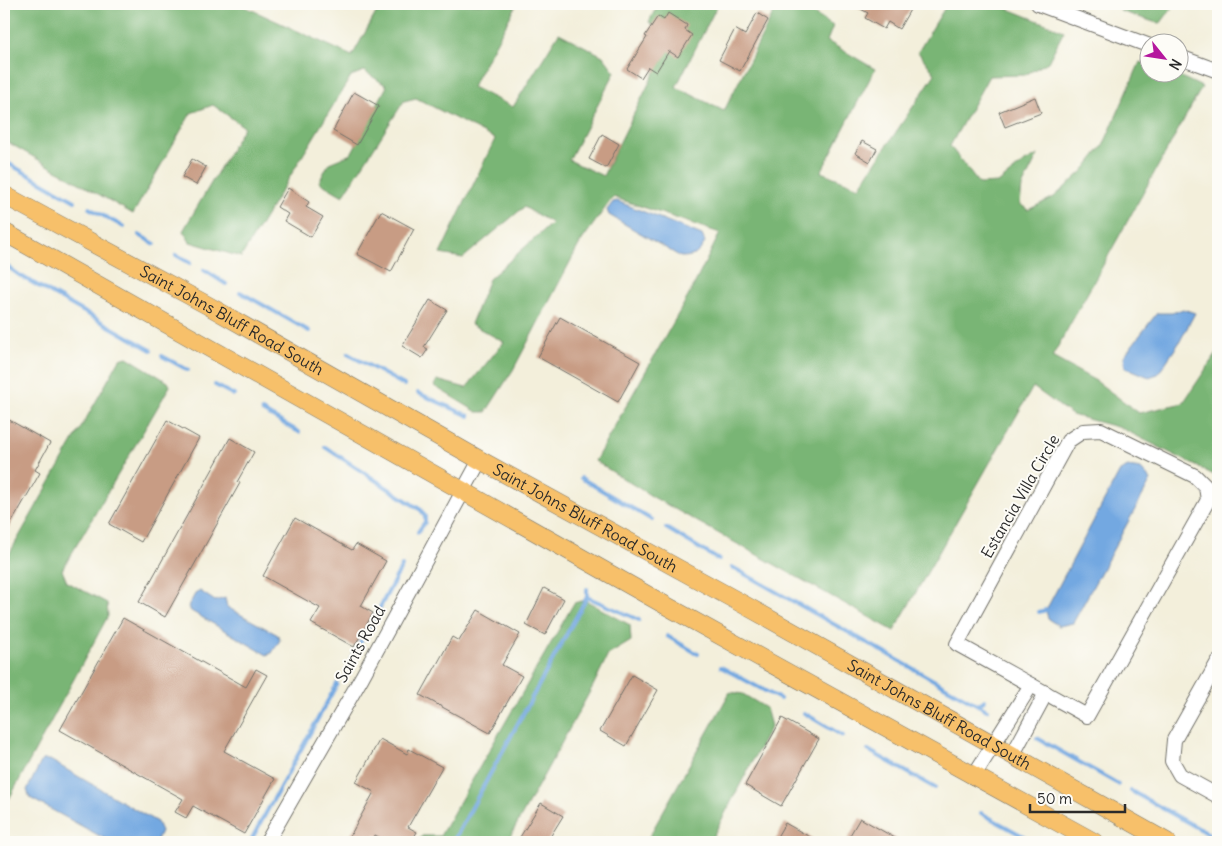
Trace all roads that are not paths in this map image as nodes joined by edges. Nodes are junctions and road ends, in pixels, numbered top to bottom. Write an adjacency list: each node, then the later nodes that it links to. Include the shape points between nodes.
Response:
1 (1038, 4): 2 (street)
2 (1140, 42)
3 (1190, 61): 4 (street)
4 (1218, 71)
5 (4, 195): 7 (main road, Saint Johns Bluff Road South, via 207,305)
6 (4, 232): 8 (main road)
7 (480, 460): 8 (street, Saints Road); 12 (main road, Saint Johns Bluff Road South)
8 (463, 491): 14 (main road); 16 (street, Saints Road)
9 (1218, 662): 15 (street, via 1174,740 1172,761 1180,775)
10 (1031, 685): 11 (street, Estancia Villa Circle); 11 (street, Estancia Villa Circle, via 957,644 1068,442 1083,431 1101,430 1195,476 1206,487 1208,500 1087,716); 12 (street)
11 (1046, 693): 13 (street)
12 (992, 745): 13 (main road, Saint Johns Bluff Road South); 14 (street)
13 (1012, 756): 18 (main road, Saint Johns Bluff Road South)
14 (973, 776): 17 (main road)
15 (1218, 796)
16 (267, 842)
17 (1094, 842)
18 (1167, 842)

